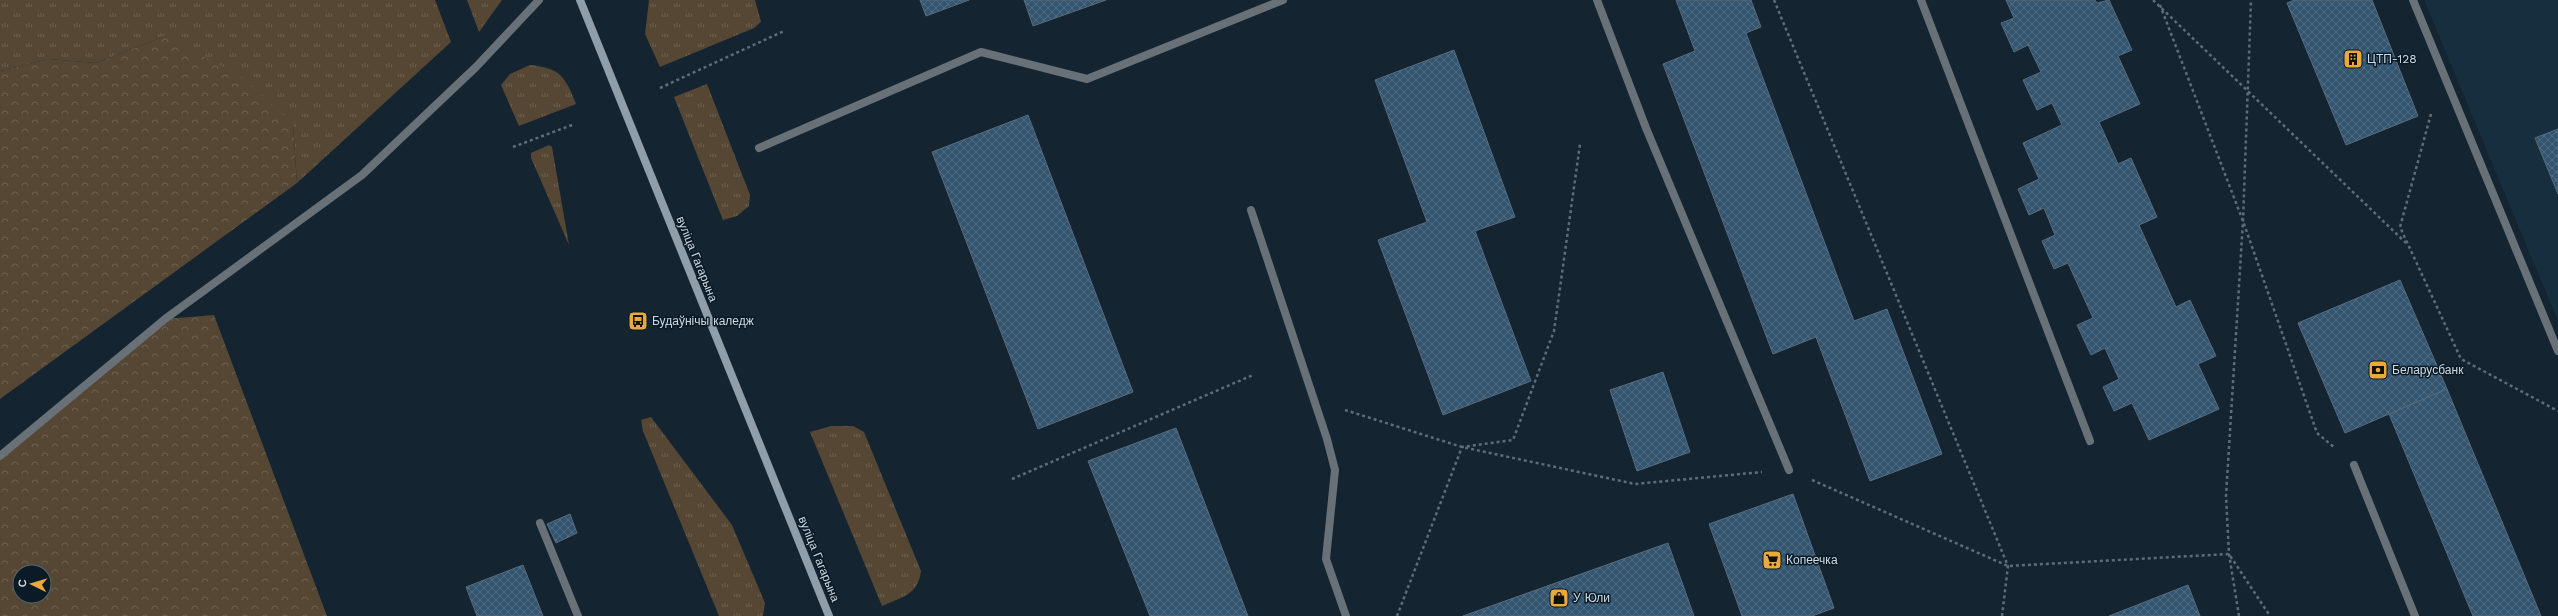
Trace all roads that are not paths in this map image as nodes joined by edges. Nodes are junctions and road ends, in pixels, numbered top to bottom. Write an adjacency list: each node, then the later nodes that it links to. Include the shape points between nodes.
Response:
1 (539, 0): 11 (lane, via 476,67 362,175 165,319)
2 (580, 0): 16 (main road, вуліца Гагарына)
3 (1283, 0): 7 (lane, via 1087,79 981,52)
4 (1597, 0): 13 (lane, via 1646,128)
5 (1921, 0): 10 (lane)
6 (2413, 0): 9 (lane)
7 (758, 148)
8 (1251, 210): 17 (lane, via 1335,470 1326,559)
9 (2558, 351)
10 (2090, 441)
11 (0, 456)
12 (2354, 465): 18 (lane)
13 (1789, 470)
14 (540, 523): 15 (lane)
15 (578, 616)
16 (829, 616)
17 (1346, 616)
18 (2415, 616)

